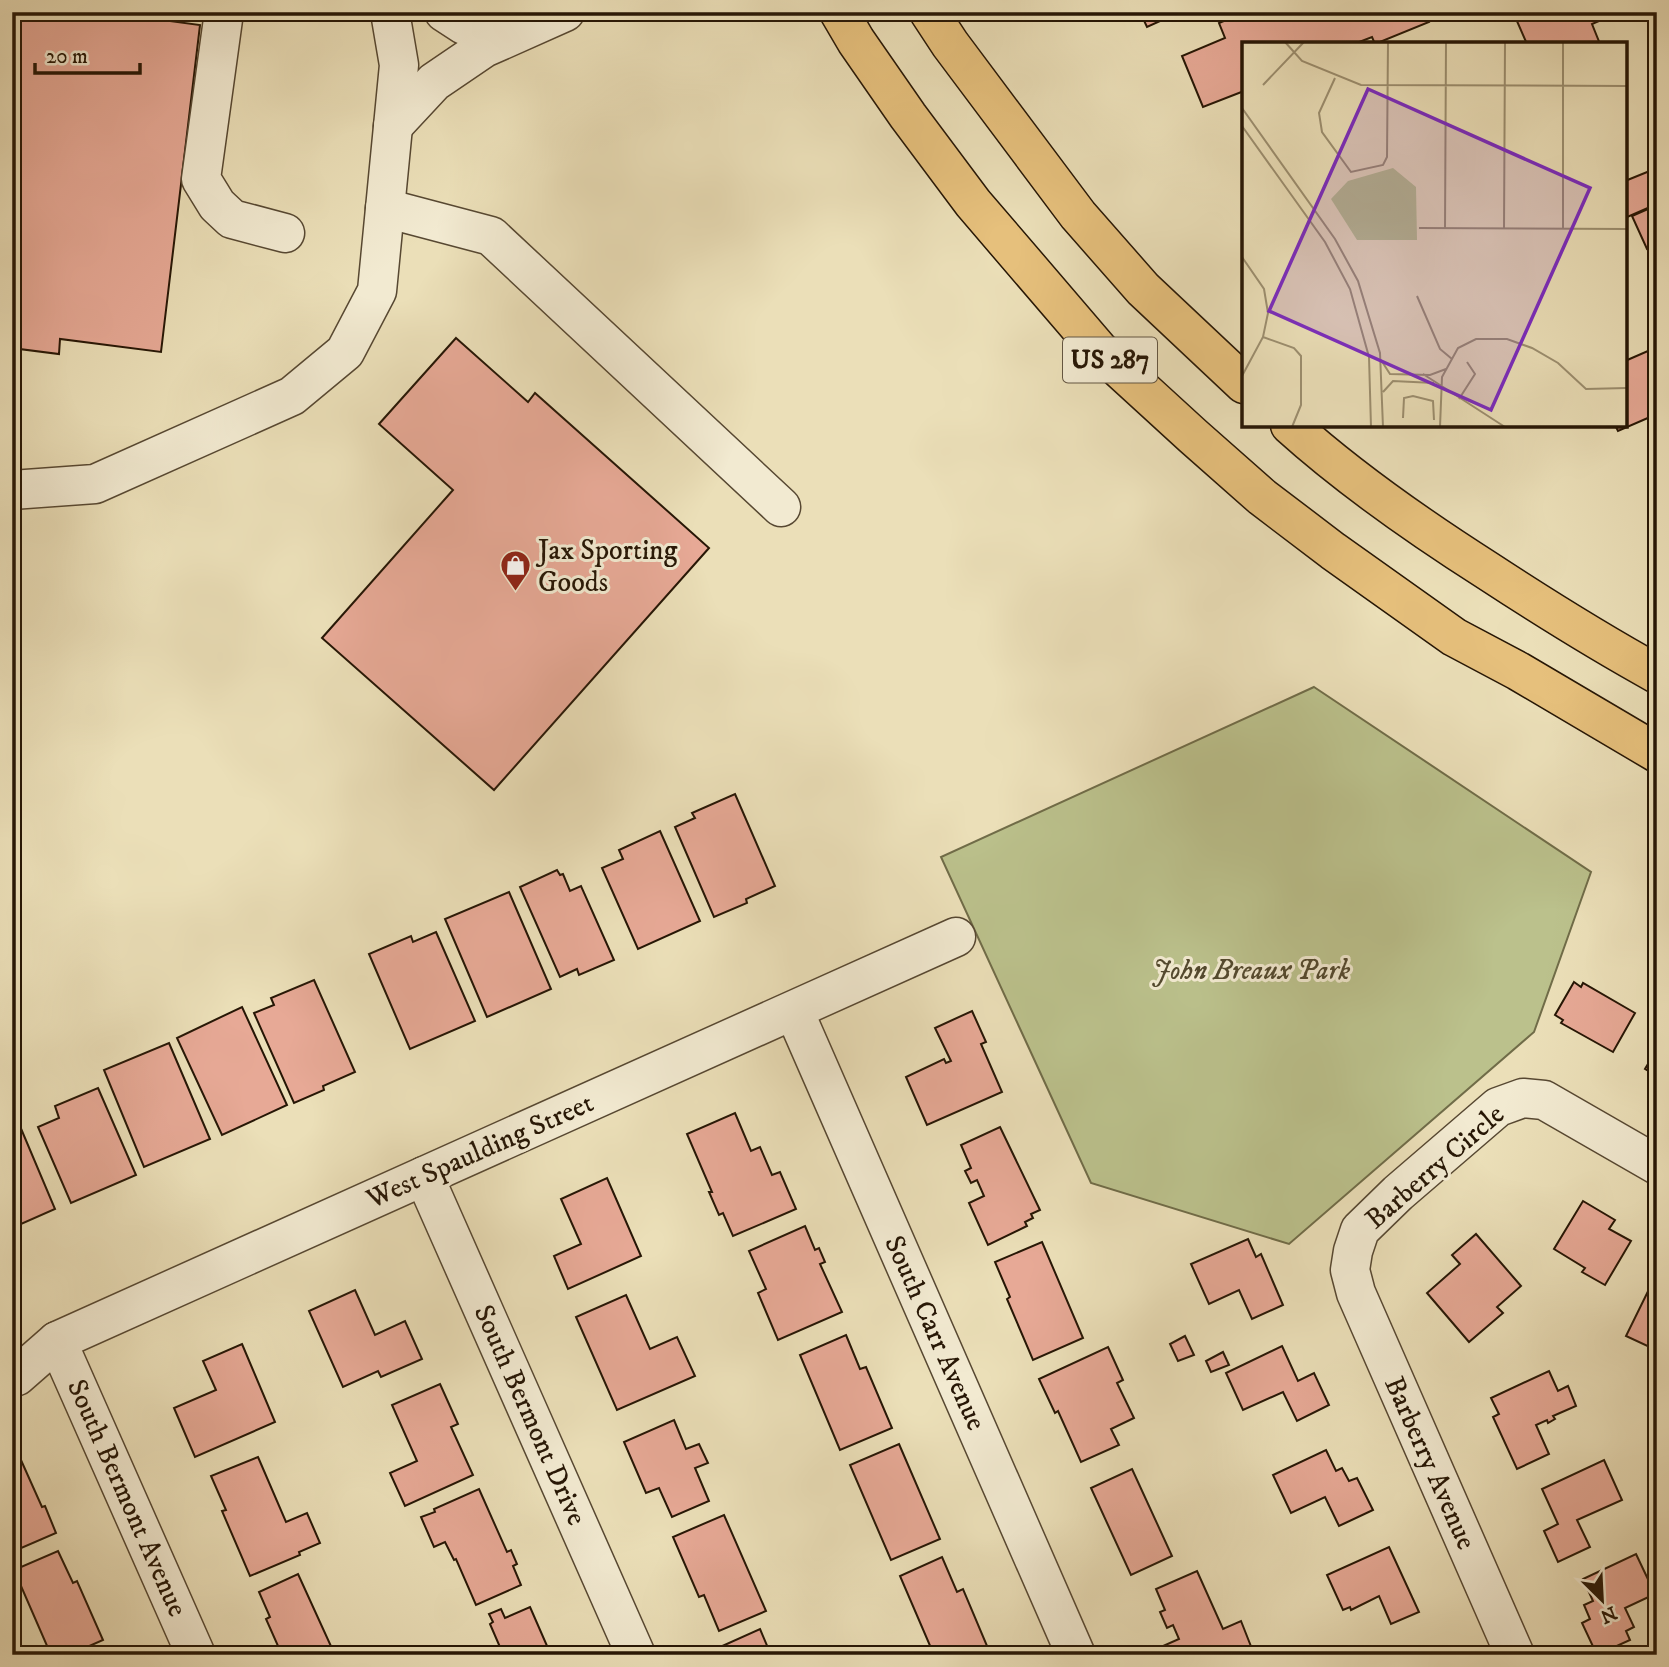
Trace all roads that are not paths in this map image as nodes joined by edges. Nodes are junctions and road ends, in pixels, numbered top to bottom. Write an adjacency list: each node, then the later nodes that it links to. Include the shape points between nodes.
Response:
1 (224, 12): 10 (street, via 201,178 217,205 232,219)
2 (390, 12): 8 (street, via 399,65)
3 (444, 12): 7 (street, via 464,25)
4 (565, 12): 7 (street)
5 (839, 12): 16 (main road, US 287, via 973,203 1100,350 1193,436 1262,498 1454,637)
6 (929, 12): 11 (main road, US 287, via 1078,215 1143,289)
7 (525, 30): 8 (street, via 484,48 434,82)
8 (393, 126): 9 (street)
9 (385, 208): 13 (street, via 377,291 345,352 292,396 95,484); 14 (street, via 491,236)
10 (285, 233)
11 (1242, 382)
12 (1292, 427): 15 (main road, via 1428,533)
13 (12, 490)
14 (781, 507)
15 (1657, 674)
16 (1657, 753)
17 (956, 937): 18 (street, West Spaulding Street)
18 (794, 1011): 20 (street, West Spaulding Street); 26 (street, South Carr Avenue)
19 (1657, 1164): 21 (street, Barberry Circle, via 1544,1100 1523,1098 1497,1107 1360,1230)
20 (424, 1176): 22 (street, West Spaulding Street); 25 (street, South Bermont Drive)
21 (1350, 1269): 27 (street, Barberry Avenue, via 1356,1293)
22 (58, 1341): 23 (street, West Spaulding Street); 24 (street, South Bermont Avenue)
23 (12, 1378)
24 (196, 1655)
25 (636, 1655)
26 (1076, 1655)
27 (1515, 1655)

